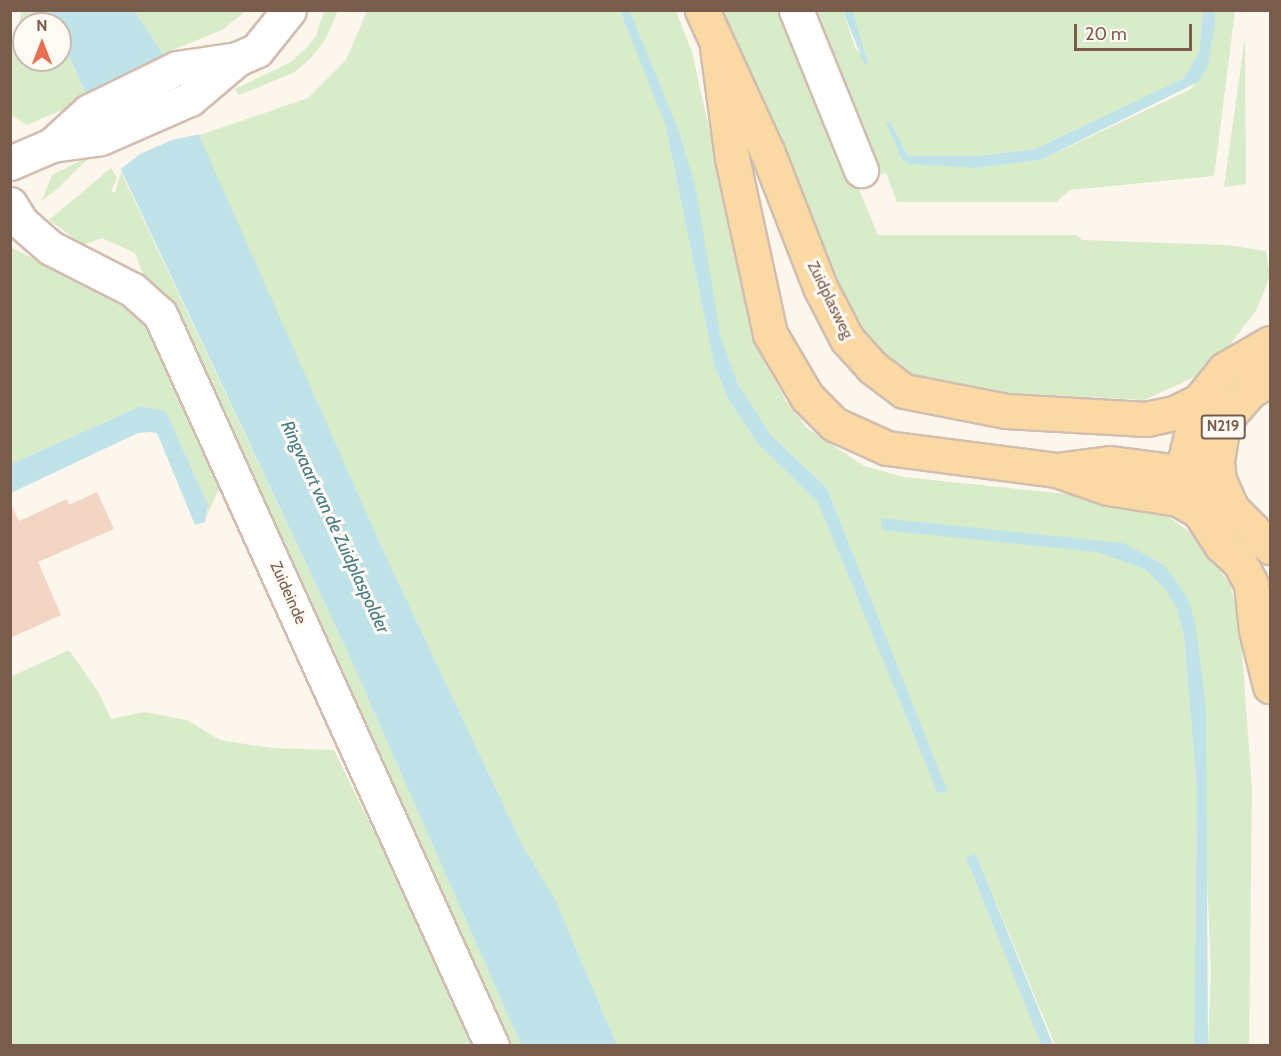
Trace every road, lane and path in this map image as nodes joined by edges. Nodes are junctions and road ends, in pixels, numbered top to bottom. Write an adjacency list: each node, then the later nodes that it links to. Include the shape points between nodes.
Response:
1 (289, 10): 5 (street, via 257,50)
2 (702, 10): 4 (main road, Zuidplasweg)
3 (796, 10): 8 (street)
4 (717, 47): 12 (main road, Zuidplasweg, via 767,150 820,286 847,339 872,368 904,391 1006,411 1146,419 1175,413); 13 (main road, Zuidplasweg, via 732,158 770,334 807,397 834,424 887,448)
5 (237, 59): 6 (street, via 190,99); 6 (street, via 177,68)
6 (95, 124): 7 (street)
7 (10, 163)
8 (861, 170)
9 (10, 204): 18 (street, Zuideinde, via 22,223 51,248 133,290 160,314)
10 (1266, 340): 12 (main road, N219, via 1226,369)
11 (1270, 379): 15 (main road, N219, via 1238,402 1222,430)
12 (1199, 401): 14 (main road, N219, via 1187,437)
13 (1056, 470): 14 (main road, Zuidplasweg, via 1110,463); 15 (main road, Zuidplasweg, via 1108,488)
14 (1187, 473): 15 (main road, N219)
15 (1212, 503): 16 (main road, N219); 17 (main road, N219, via 1221,545 1240,563 1251,584 1256,630)
16 (1269, 548)
17 (1270, 686)
18 (492, 1046)

